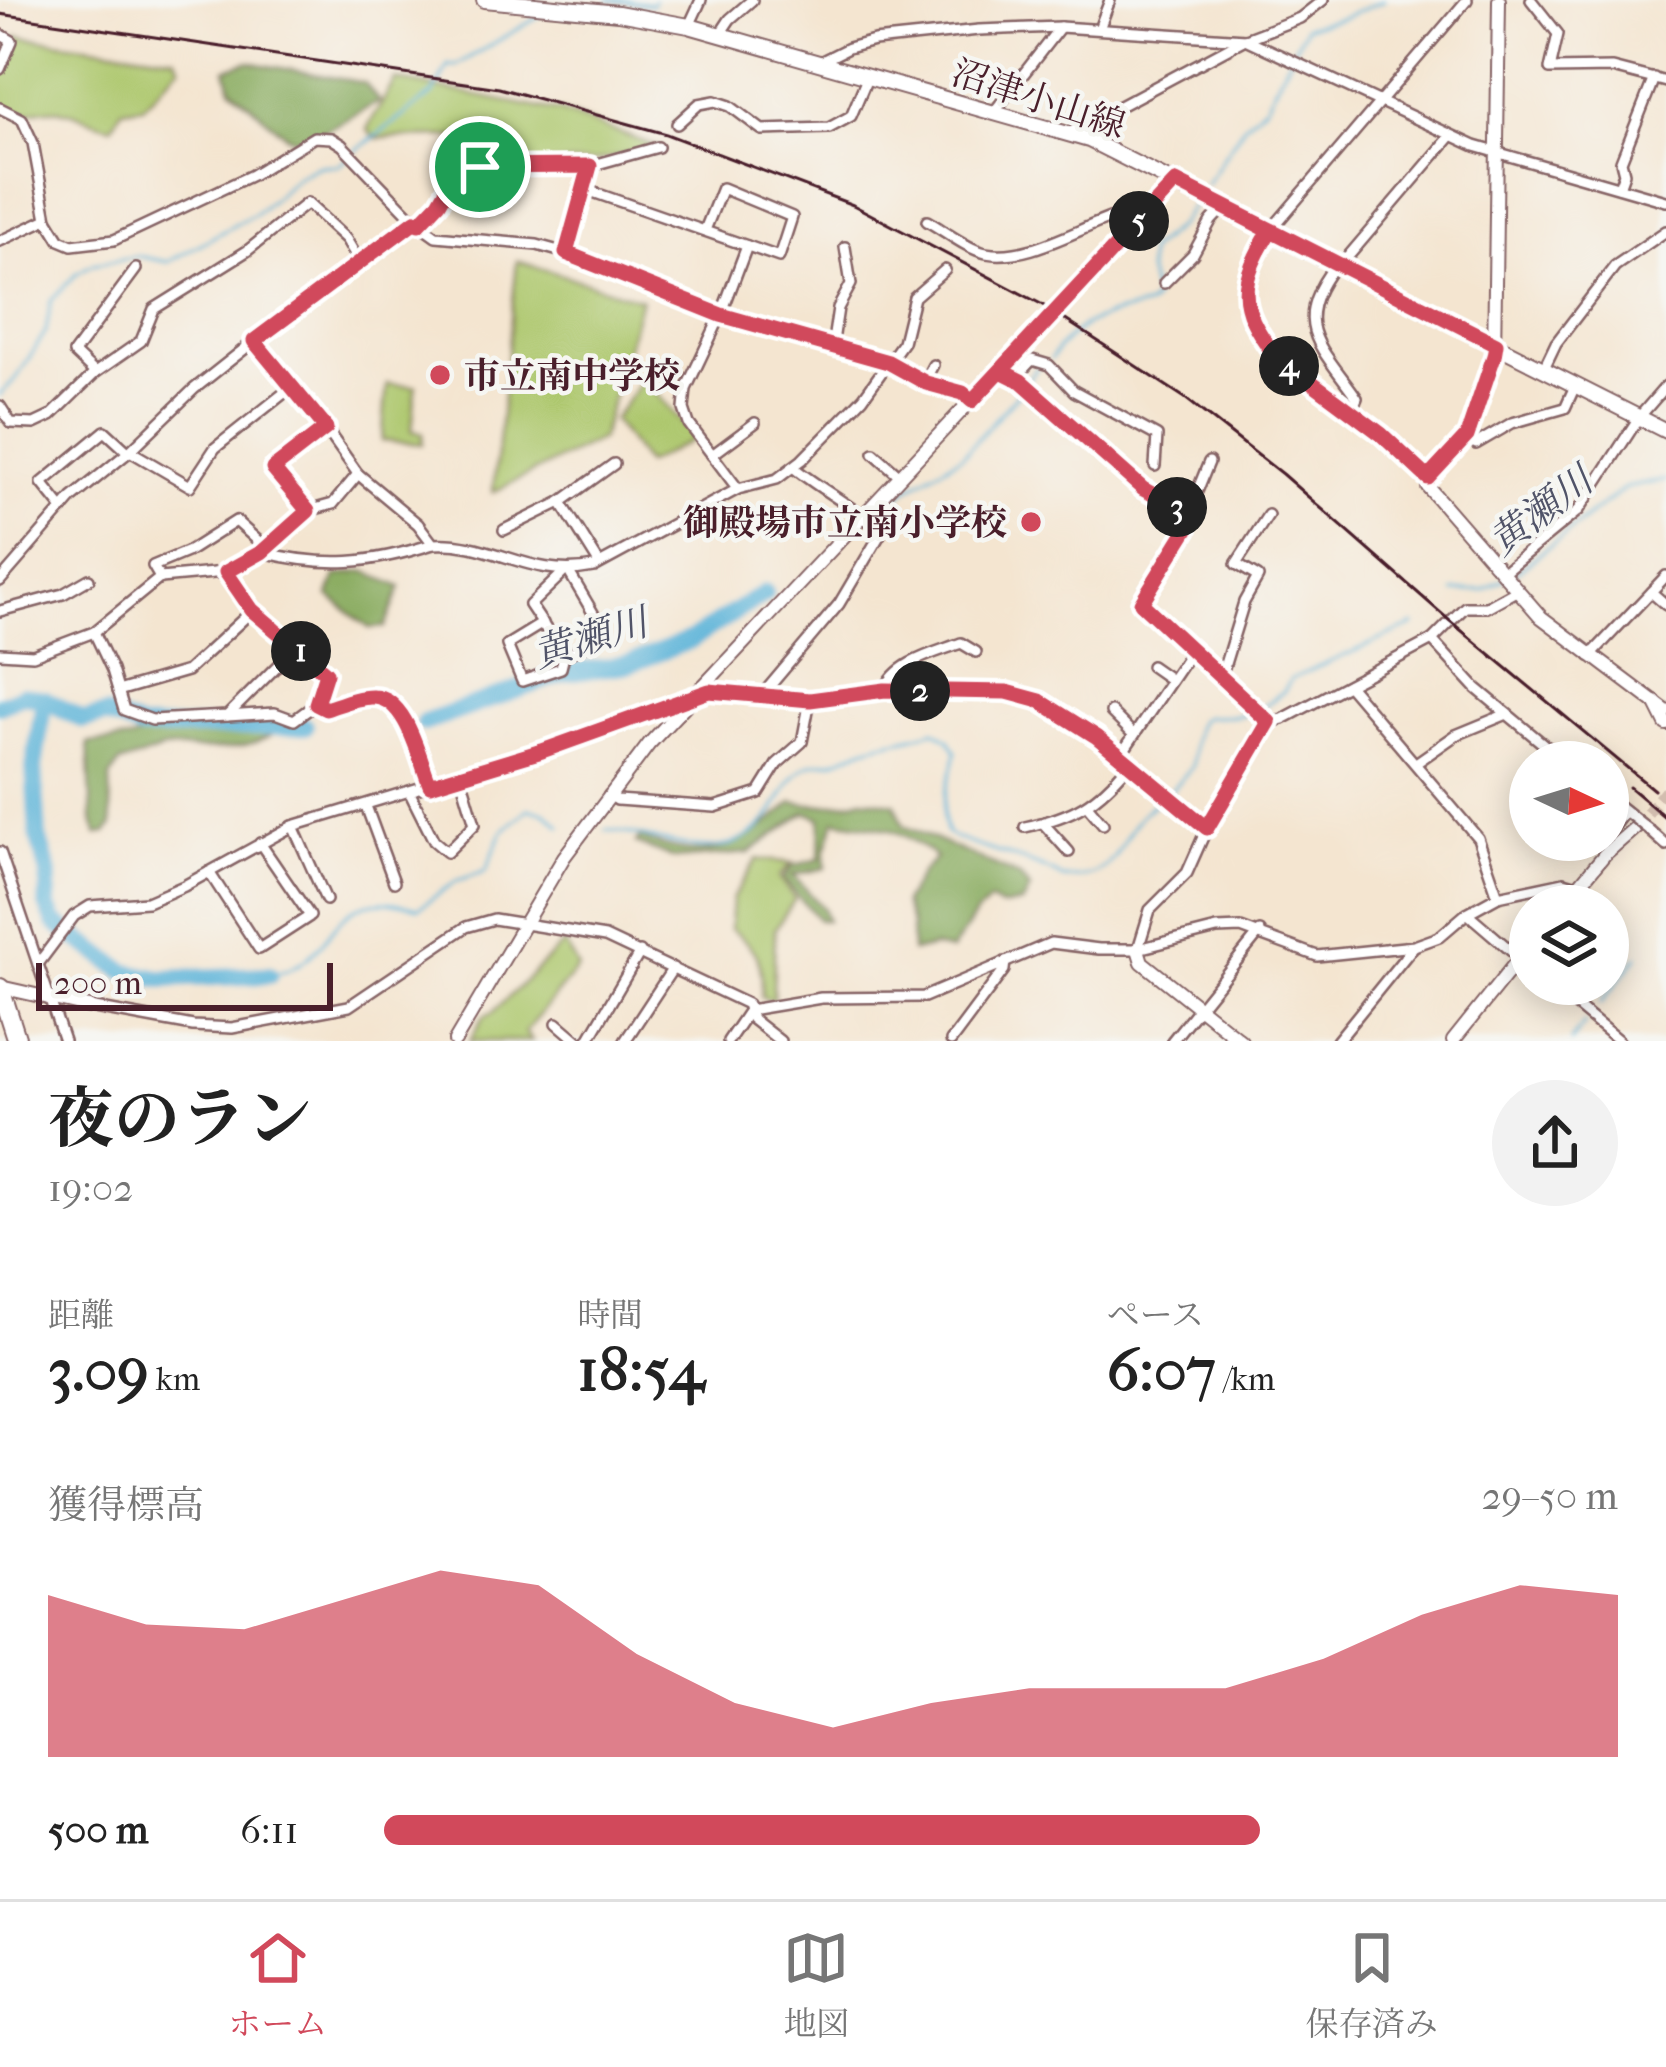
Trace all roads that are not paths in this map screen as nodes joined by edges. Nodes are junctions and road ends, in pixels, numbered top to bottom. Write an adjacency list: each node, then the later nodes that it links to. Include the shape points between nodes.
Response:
1 (486, 0): 9 (main road, 沼津小山線)
2 (700, 0): 10 (street)
3 (752, 0): 14 (street)
4 (1110, 0): 12 (street)
5 (1323, 0): 15 (street)
6 (1467, 0): 20 (street)
7 (1499, 0): 27 (street)
8 (1531, 0): 19 (street, via 1558,34 1550,69 1612,68)
9 (618, 6): 10 (main road, 沼津小山線)
10 (689, 26): 14 (main road, 沼津小山線)
11 (1060, 27): 12 (street); 16 (street, via 917,34); 22 (street)
12 (1099, 28): 15 (street)
13 (0, 34): 17 (street, via 12,40)
14 (720, 34): 16 (main road, 沼津小山線)
15 (1245, 39): 20 (street); 24 (street)
16 (820, 62): 18 (main road, 沼津小山線)
17 (0, 69)
18 (868, 76): 22 (main road, 沼津小山線); 23 (street, via 850,116 829,128 762,130 715,101)
19 (1660, 80): 30 (street, via 1621,161)
20 (1380, 102): 25 (street); 39 (street)
21 (0, 108): 35 (street, via 22,118 33,142)
22 (994, 112): 24 (main road, 沼津小山線)
23 (677, 124)
24 (1069, 133): 29 (main road, 沼津小山線)
25 (1451, 136): 27 (street); 46 (street)
26 (658, 147): 28 (street)
27 (1499, 151): 30 (street); 52 (street)
28 (590, 166): 31 (street); 37 (street, via 458,170)
29 (1176, 182): 33 (main road, 沼津小山線); 34 (street)
30 (1618, 187): 32 (street)
31 (584, 189): 38 (street); 44 (street)
32 (1666, 201)
33 (1225, 206): 39 (main road, 沼津小山線); 49 (street)
34 (1151, 208): 36 (street, via 1110,216 1040,248 986,253); 57 (street)
35 (47, 219): 37 (street, via 72,245 113,240 314,137 342,145); 41 (street)
36 (927, 221)
37 (417, 222): 44 (street, via 436,236); 45 (street)
38 (705, 230): 42 (street); 42 (street, via 722,188 793,217 779,257)
39 (1270, 231): 46 (main road, 沼津小山線); 65 (street, via 1245,279 1250,316 1274,354)
40 (1666, 231): 56 (street, via 1615,266)
41 (0, 241)
42 (747, 247): 50 (street)
43 (845, 247): 53 (street, via 850,284)
44 (566, 253): 50 (street)
45 (358, 259): 51 (street); 58 (street, via 307,203 154,309 141,341)
46 (1338, 265): 52 (main road, 沼津小山線); 65 (street, via 1309,320 1358,398)
47 (136, 269): 58 (street, via 74,353)
48 (945, 270): 54 (street, via 914,297 903,342)
49 (1164, 284)
50 (721, 315): 53 (street); 74 (street, via 683,409)
51 (254, 341): 62 (street); 72 (street)
52 (1496, 344): 56 (main road, 沼津小山線); 71 (street)
53 (832, 348): 54 (street)
54 (888, 362): 60 (street); 78 (street)
55 (933, 365): 60 (street)
56 (1544, 368): 61 (main road, 沼津小山線)
57 (1001, 371): 59 (street); 64 (street)
58 (94, 373): 66 (street, via 34,424)
59 (1018, 380): 77 (street, via 1032,360 1049,365 1073,391 1157,436); 88 (street, via 1143,489)
60 (924, 382): 64 (street)
61 (1576, 384): 67 (main road, 沼津小山線); 71 (street, via 1565,408 1476,444)
62 (293, 386): 69 (street); 72 (street, via 214,448 190,486)
63 (1666, 386): 67 (street)
64 (972, 401): 80 (street)
65 (1351, 412): 81 (street)
66 (2, 416)
67 (1640, 416): 70 (main road, 沼津小山線); 99 (street, via 1580,510)
68 (754, 423): 74 (street)
69 (326, 428): 79 (street); 85 (street, via 273,469)
70 (1666, 430)
71 (1467, 436): 81 (street)
72 (129, 452): 84 (street); 84 (street, via 105,431 42,483)
73 (874, 453): 80 (street)
74 (712, 454): 82 (street)
75 (1209, 462): 88 (street)
76 (614, 464): 83 (street)
77 (1155, 466)
78 (793, 467): 82 (street); 87 (street)
79 (358, 475): 85 (street, via 333,504); 90 (street)
80 (900, 476): 87 (street)
81 (1428, 478): 99 (street, via 1440,506)
82 (738, 489): 92 (street)
83 (561, 502): 89 (street); 92 (street)
84 (63, 509): 98 (street)
85 (308, 511): 91 (street)
86 (1268, 515): 114 (street, via 1236,564 1258,577)
87 (863, 516): 119 (street, via 881,533 839,604); 120 (street)
88 (1187, 516): 108 (street, via 1187,529 1141,603)
89 (504, 530)
90 (434, 544): 91 (street, via 337,565); 94 (street, via 458,542)
91 (264, 550): 93 (street); 96 (street, via 236,521 153,566)
92 (599, 563): 94 (street)
93 (226, 572): 96 (street); 102 (street)
94 (566, 573): 104 (street, via 530,605); 111 (street, via 606,635)
95 (1666, 576): 100 (street)
96 (160, 578): 105 (street)
97 (89, 579): 103 (street, via 35,605)
98 (0, 581)
99 (1510, 583): 106 (street, via 1487,607 1466,607); 112 (street)
100 (1651, 592): 101 (street); 112 (street)
101 (1666, 604)
102 (252, 610): 107 (street); 118 (street, via 187,671)
103 (0, 611)
104 (543, 623): 111 (street); 111 (street, via 507,645 522,681 561,668)
105 (94, 632): 110 (street, via 33,655); 118 (street)
106 (1432, 640): 116 (street); 125 (street)
107 (296, 647): 122 (street, via 326,673); 126 (street)
108 (1192, 650): 114 (street); 115 (street)
109 (976, 652): 117 (street, via 961,643 915,661)
110 (0, 653)
111 (564, 656)
112 (1590, 656): 123 (street)
113 (1151, 666): 115 (street)
114 (1221, 676): 127 (street)
115 (1171, 680): 129 (street)
116 (1348, 685): 127 (street, via 1283,719); 132 (street)
117 (885, 690): 121 (street); 131 (street, via 1027,696)
118 (118, 692): 126 (street, via 124,710 152,720)
119 (763, 694): 120 (street); 121 (street)
120 (691, 697): 133 (street); 136 (street)
121 (810, 700): 136 (street, via 802,742 758,793 715,807)
122 (316, 704): 126 (street, via 294,720); 134 (street, via 326,709 368,696 398,707)
123 (1660, 706): 128 (street)
124 (1111, 712): 129 (street)
125 (1507, 714): 130 (street); 132 (street)
126 (227, 716)
127 (1266, 719): 146 (street)
128 (1666, 724)
129 (1133, 734): 131 (street)
130 (1540, 741)
131 (1124, 760): 137 (street, via 1103,796); 146 (street)
132 (1416, 763): 154 (street, via 1478,838)
133 (460, 774): 134 (street); 135 (street, via 476,824 447,852)
134 (430, 785): 135 (street)
135 (410, 793): 138 (street)
136 (609, 795): 157 (street)
137 (1087, 805): 141 (street); 142 (street)
138 (366, 806): 143 (street); 152 (street)
139 (1629, 815): 140 (street)
140 (1636, 821): 144 (street); 148 (street)
141 (1043, 823): 145 (street); 150 (street)
142 (1103, 824)
143 (293, 826): 147 (street); 155 (street)
144 (1629, 826)
145 (1025, 827)
146 (1207, 828): 160 (street, via 1186,873 1150,910)
147 (260, 843): 151 (street); 151 (street, via 310,916 260,949)
148 (1666, 845)
149 (0, 852): 164 (street)
150 (1069, 852)
151 (209, 872): 164 (street, via 147,902 91,906)
152 (394, 882)
153 (1509, 894): 154 (street)
154 (1498, 896): 156 (street)
155 (326, 900)
156 (1467, 913): 159 (street); 161 (street)
157 (525, 924): 162 (street, via 605,937); 171 (street, via 494,919 466,926 349,1006 268,1024 194,1026); 177 (street)
158 (1260, 932): 159 (street, via 1317,956); 160 (street, via 1217,929); 170 (street)
159 (1414, 946): 185 (street)
160 (1138, 949): 163 (street, via 1052,943); 170 (street, via 1142,962)
161 (1509, 950)
162 (640, 952): 165 (street); 179 (street)
163 (1005, 962): 172 (street, via 924,997 821,998); 174 (street)
164 (38, 964): 168 (street)
165 (673, 968): 172 (street); 180 (street)
166 (1509, 979): 186 (street)
167 (2, 993): 168 (street); 175 (highway)
168 (50, 1000): 171 (street); 176 (street)
169 (1575, 1005): 187 (street)
170 (1200, 1006): 183 (street); 184 (street)
171 (89, 1007)
172 (749, 1010): 181 (street); 182 (street)
173 (557, 1023): 178 (street)
174 (957, 1039)
175 (16, 1041)
176 (64, 1041)
177 (455, 1041)
178 (578, 1041)
179 (588, 1041)
180 (625, 1041)
181 (728, 1041)
182 (780, 1041)
183 (1172, 1041)
184 (1241, 1041)
185 (1337, 1041)
186 (1453, 1041)
187 (1619, 1041)

